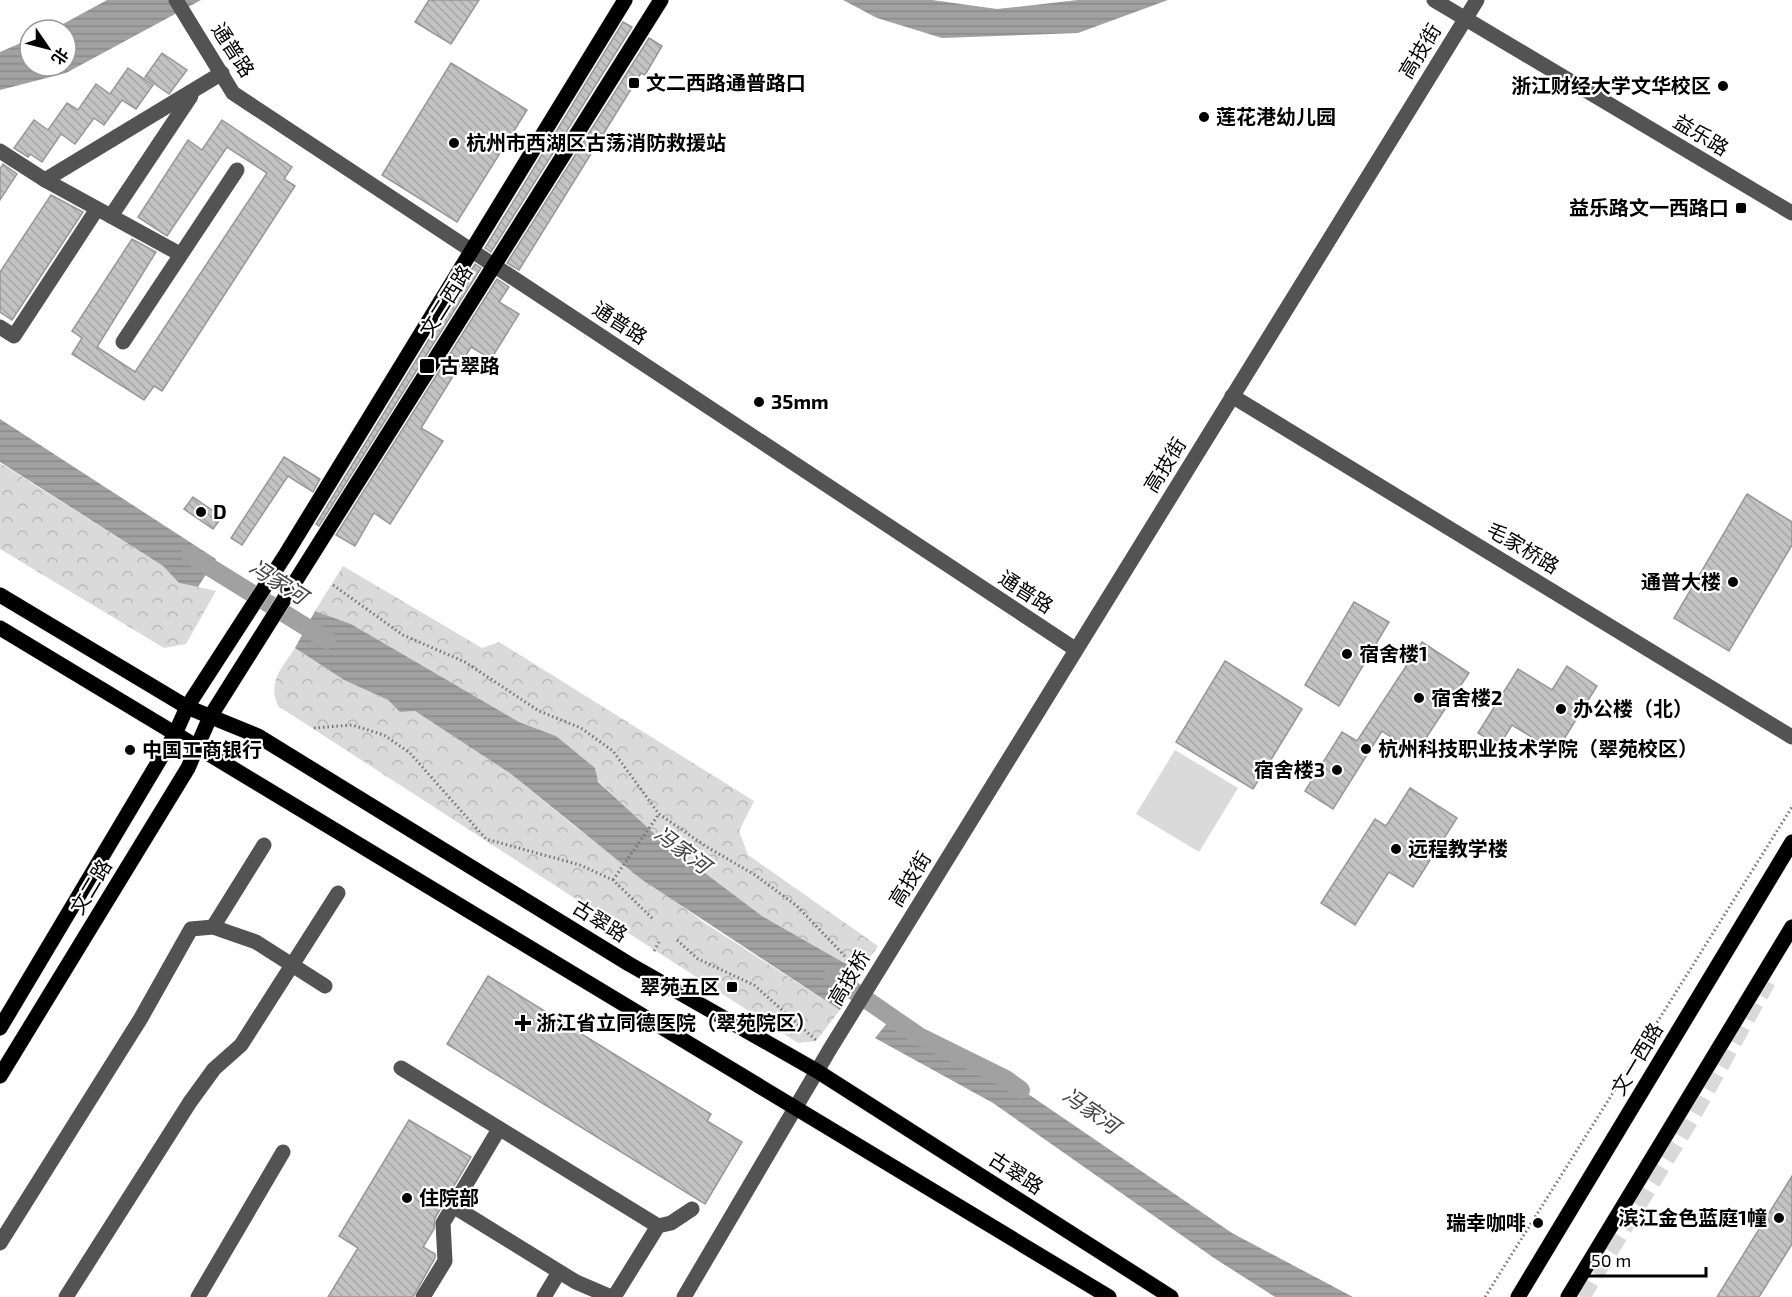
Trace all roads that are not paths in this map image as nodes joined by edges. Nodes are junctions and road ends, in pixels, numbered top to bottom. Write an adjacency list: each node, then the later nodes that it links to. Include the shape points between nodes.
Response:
1 (176, 0): 7 (street, 通普路)
2 (625, 0): 14 (main road, 文二西路)
3 (661, 0): 16 (main road, 文二西路)
4 (1434, 0): 6 (street, 益乐路)
5 (1477, 0): 6 (street, 高技街)
6 (1464, 20): 13 (street, 益乐路); 19 (street, 高技街)
7 (222, 73): 8 (street); 14 (street, 通普路, via 233,93)
8 (194, 92): 11 (street); 12 (street)
9 (0, 151): 11 (street)
10 (237, 170): 15 (street)
11 (45, 180): 12 (street)
12 (104, 213): 15 (street); 17 (street, via 14,336)
13 (1792, 213)
14 (471, 251): 16 (street, 通普路); 23 (main road, 文二西路, via 286,554)
15 (180, 254): 18 (street)
16 (493, 264): 22 (street, 通普路); 24 (main road, 文二西路)
17 (0, 327)
18 (123, 342)
19 (1232, 396): 22 (street, 高技街); 26 (street, 毛家桥路)
20 (0, 595): 23 (main road, 古翠路)
21 (0, 628): 25 (main road)
22 (1076, 650): 33 (street, 高技街)
23 (187, 707): 24 (main road, 古翠路); 25 (main road, 文二路)
24 (210, 717): 27 (main road, 文二路); 38 (main road, 古翠路, via 258,736 629,964)
25 (175, 734): 27 (main road); 36 (main road, 文二路)
26 (1792, 737)
27 (197, 747): 39 (main road, 文二路, via 188,768); 40 (main road)
28 (1792, 842): 56 (main road, 文一西路)
29 (264, 845): 31 (street)
30 (338, 893): 34 (street)
31 (213, 927): 34 (street, via 256,942); 46 (street, via 191,929 141,1018)
32 (1792, 927): 57 (main road)
33 (890, 952): 38 (street, 高技桥)
34 (293, 964): 35 (street); 48 (street, via 241,1045 214,1069 190,1102)
35 (325, 986)
36 (0, 1028)
37 (401, 1068): 41 (street)
38 (817, 1071): 40 (street); 55 (main road, 古翠路)
39 (0, 1076)
40 (795, 1108): 53 (street); 54 (main road)
41 (499, 1129): 43 (street); 45 (street)
42 (283, 1152): 49 (street)
43 (453, 1206): 47 (street); 50 (street, via 442,1223 445,1261)
44 (692, 1209): 45 (street, via 671,1223)
45 (658, 1226): 52 (street)
46 (0, 1243)
47 (560, 1272): 51 (street); 52 (street)
48 (66, 1297)
49 (198, 1297)
50 (423, 1297)
51 (544, 1297)
52 (613, 1297)
53 (684, 1297)
54 (1109, 1297)
55 (1172, 1297)
56 (1518, 1297)
57 (1568, 1297)

